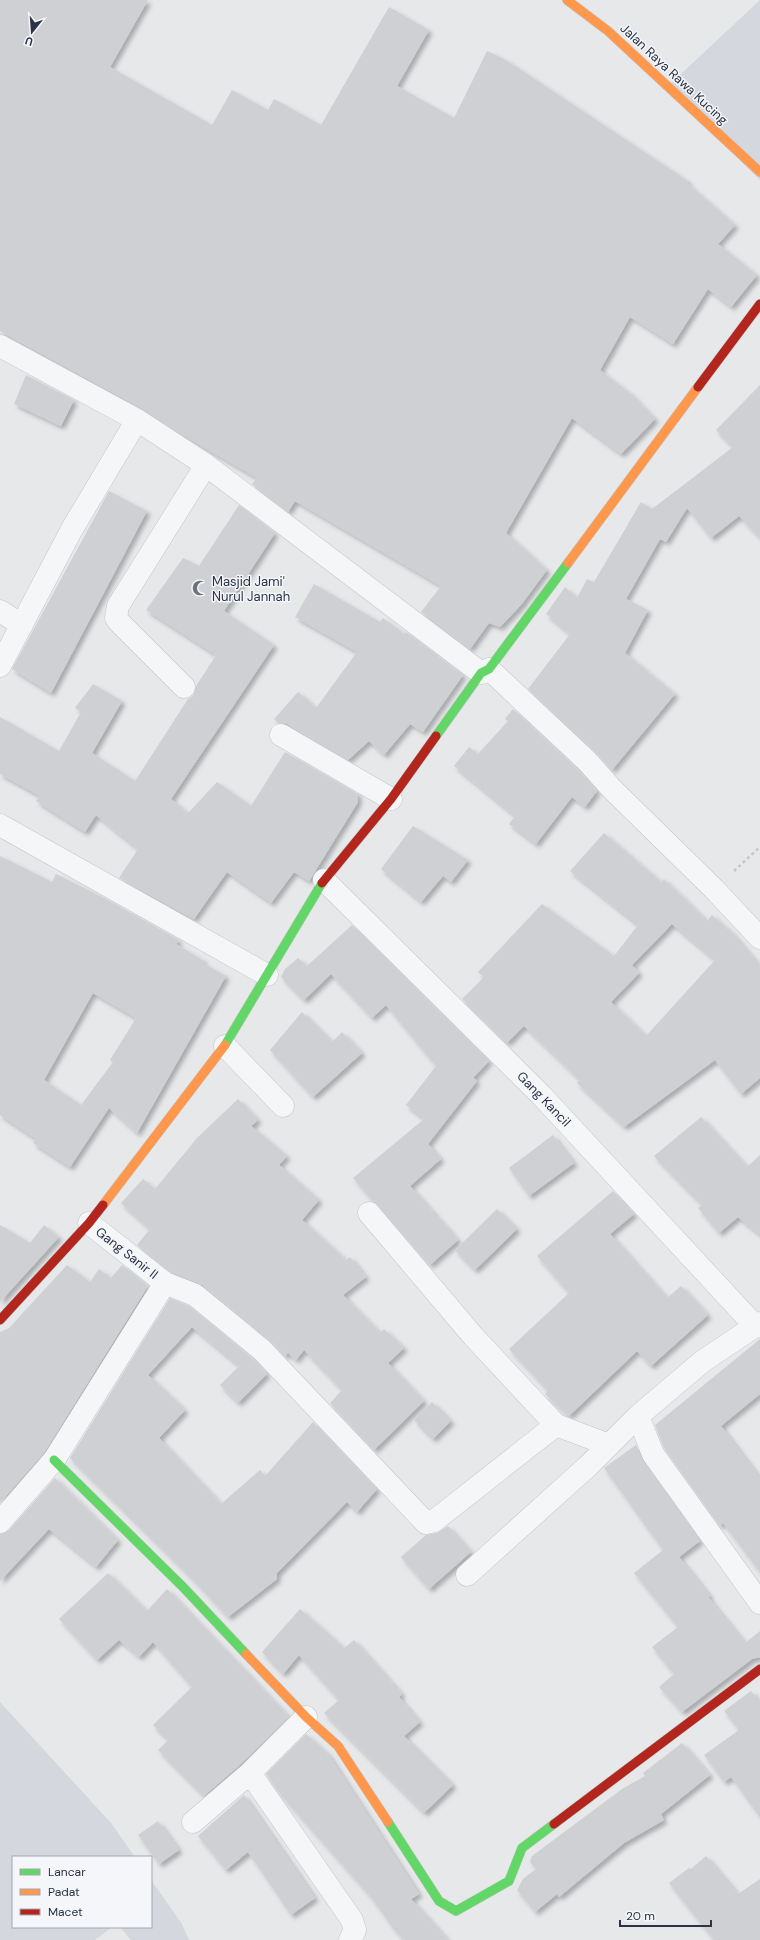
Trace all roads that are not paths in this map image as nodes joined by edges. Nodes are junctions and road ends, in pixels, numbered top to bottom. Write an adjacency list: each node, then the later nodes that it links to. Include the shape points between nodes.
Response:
1 (567, 0): 2 (street, Jalan Raya Rawa Kucing, via 608,31)
2 (760, 172)
3 (760, 304): 10 (street)
4 (0, 346): 5 (street)
5 (137, 420): 6 (street); 8 (street, via 72,529)
6 (206, 465): 10 (street); 11 (street, via 116,612 118,621)
7 (0, 611): 8 (street)
8 (22, 625): 9 (street)
9 (0, 666)
10 (485, 671): 13 (street); 16 (street, via 587,761)
11 (184, 687)
12 (281, 735): 13 (street)
13 (391, 799): 15 (street)
14 (0, 825): 17 (street)
15 (324, 880): 17 (street); 24 (street, Gang Kancil, via 541,1095)
16 (760, 938)
17 (267, 975): 18 (street)
18 (224, 1046): 19 (street); 21 (street)
19 (283, 1106)
20 (369, 1213): 26 (street, via 473,1336)
21 (89, 1223): 22 (street, Gang Sanir II); 23 (street)
22 (165, 1283): 26 (street, Gang Sanir II, via 195,1295 262,1350 426,1523 434,1521); 28 (street)
23 (0, 1320)
24 (758, 1325): 25 (street, via 703,1361)
25 (638, 1416): 27 (street); 31 (street, via 653,1454)
26 (556, 1425): 27 (street)
27 (608, 1445): 30 (street)
28 (54, 1460): 29 (street); 33 (street, via 183,1587)
29 (0, 1522)
30 (467, 1575)
31 (760, 1603)
32 (760, 1669): 33 (street, via 522,1848 509,1881 456,1911 439,1901 338,1746)
33 (306, 1717): 34 (street)
34 (250, 1773): 35 (street); 36 (street, via 352,1920 355,1930)
35 (193, 1822)
36 (350, 1940)

